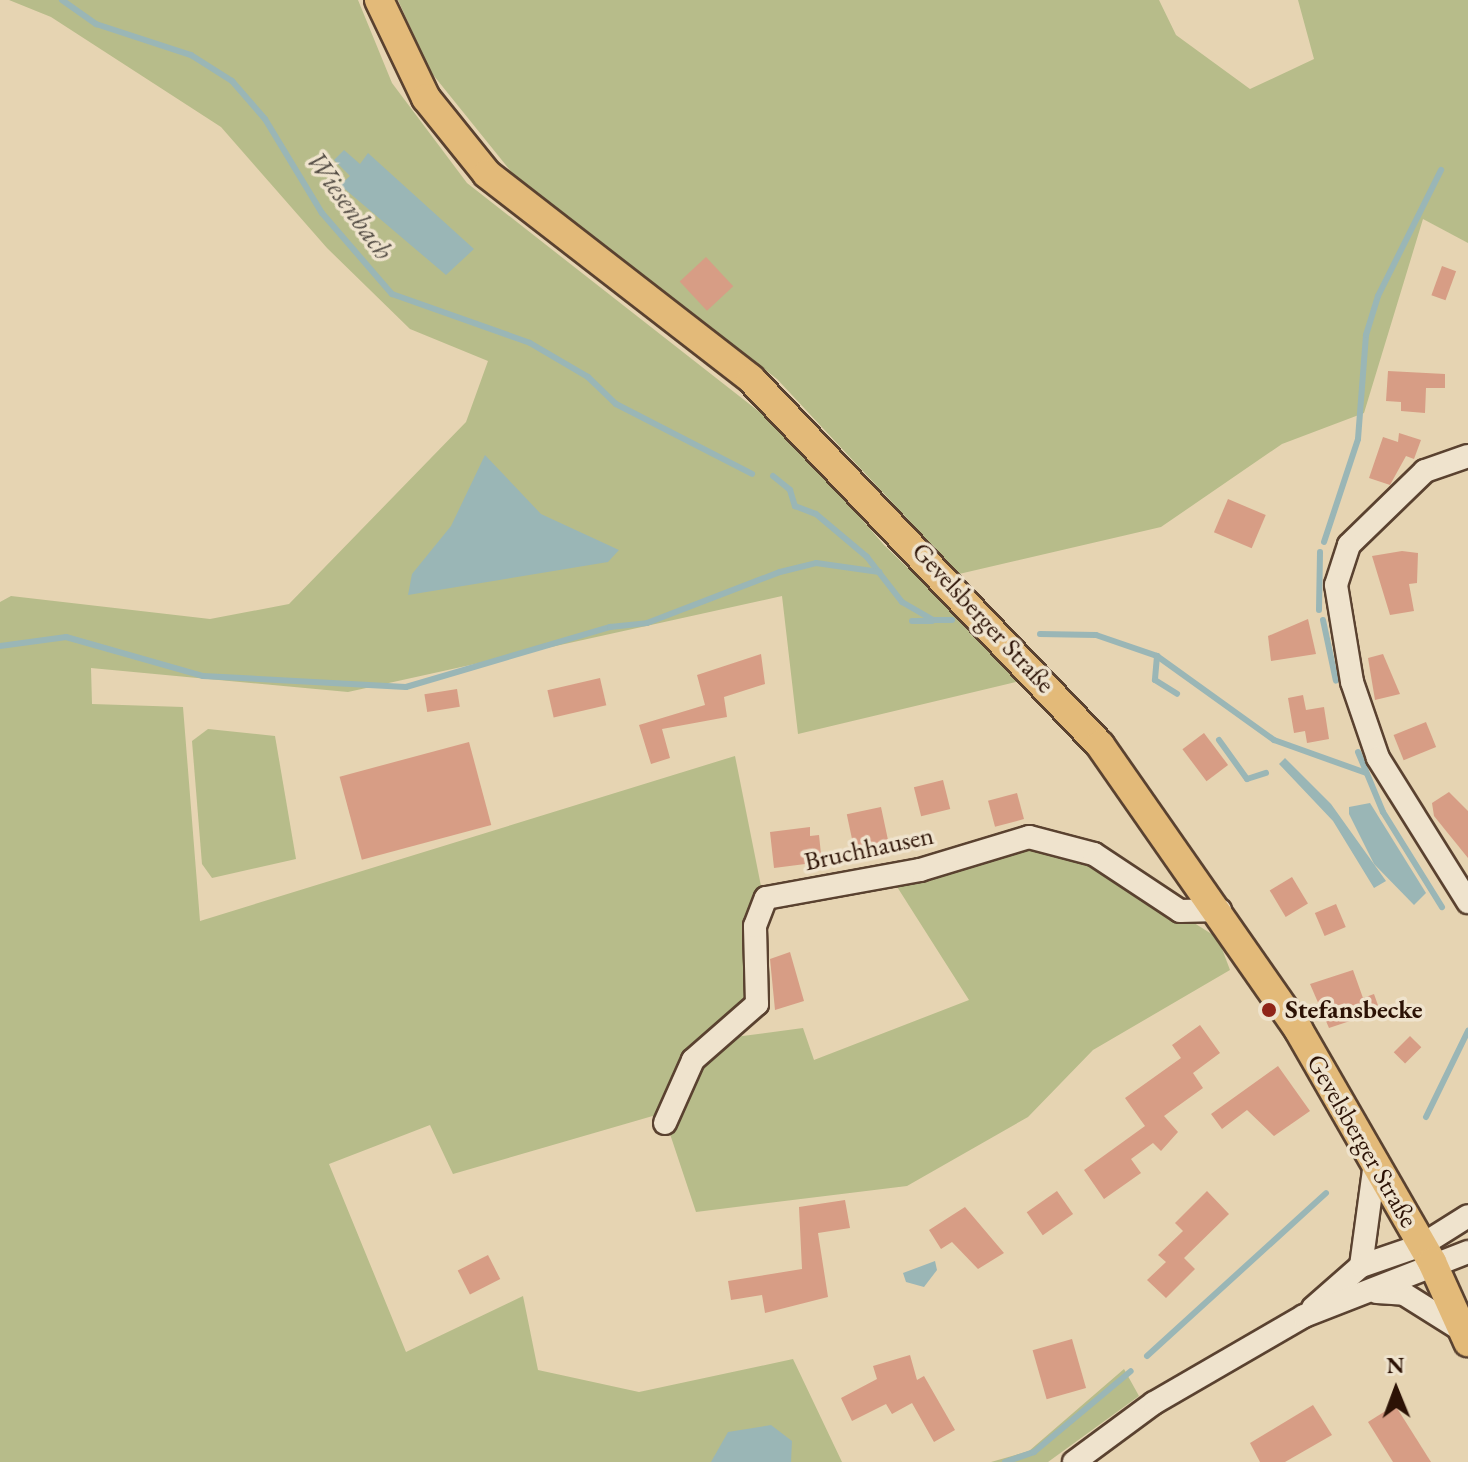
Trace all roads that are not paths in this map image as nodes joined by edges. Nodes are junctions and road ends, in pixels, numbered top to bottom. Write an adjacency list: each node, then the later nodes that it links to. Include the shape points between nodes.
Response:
1 (379, 0): 4 (main road, Gevelsberger Straße, via 426,98 477,164 544,225 716,349 826,451 1100,745)
2 (1468, 456): 3 (street, via 1425,471 1349,545 1336,585 1352,682 1378,758)
3 (1468, 901)
4 (1220, 910): 5 (street, Bruchhausen, via 1180,911 1094,854 1029,837 920,870 766,898 755,926 757,1004 693,1060); 6 (main road, Gevelsberger Straße)
5 (665, 1123)
6 (1375, 1162): 9 (main road, Gevelsberger Straße); 10 (street)
7 (1468, 1216): 9 (street)
8 (1468, 1252): 9 (street)
9 (1427, 1254): 10 (street); 11 (street); 13 (main road, Gevelsberger Straße)
10 (1361, 1266): 12 (street)
11 (1375, 1292): 12 (street); 13 (street, via 1404,1294)
12 (1304, 1316): 14 (street, via 1154,1403)
13 (1466, 1328)
14 (1074, 1462)

